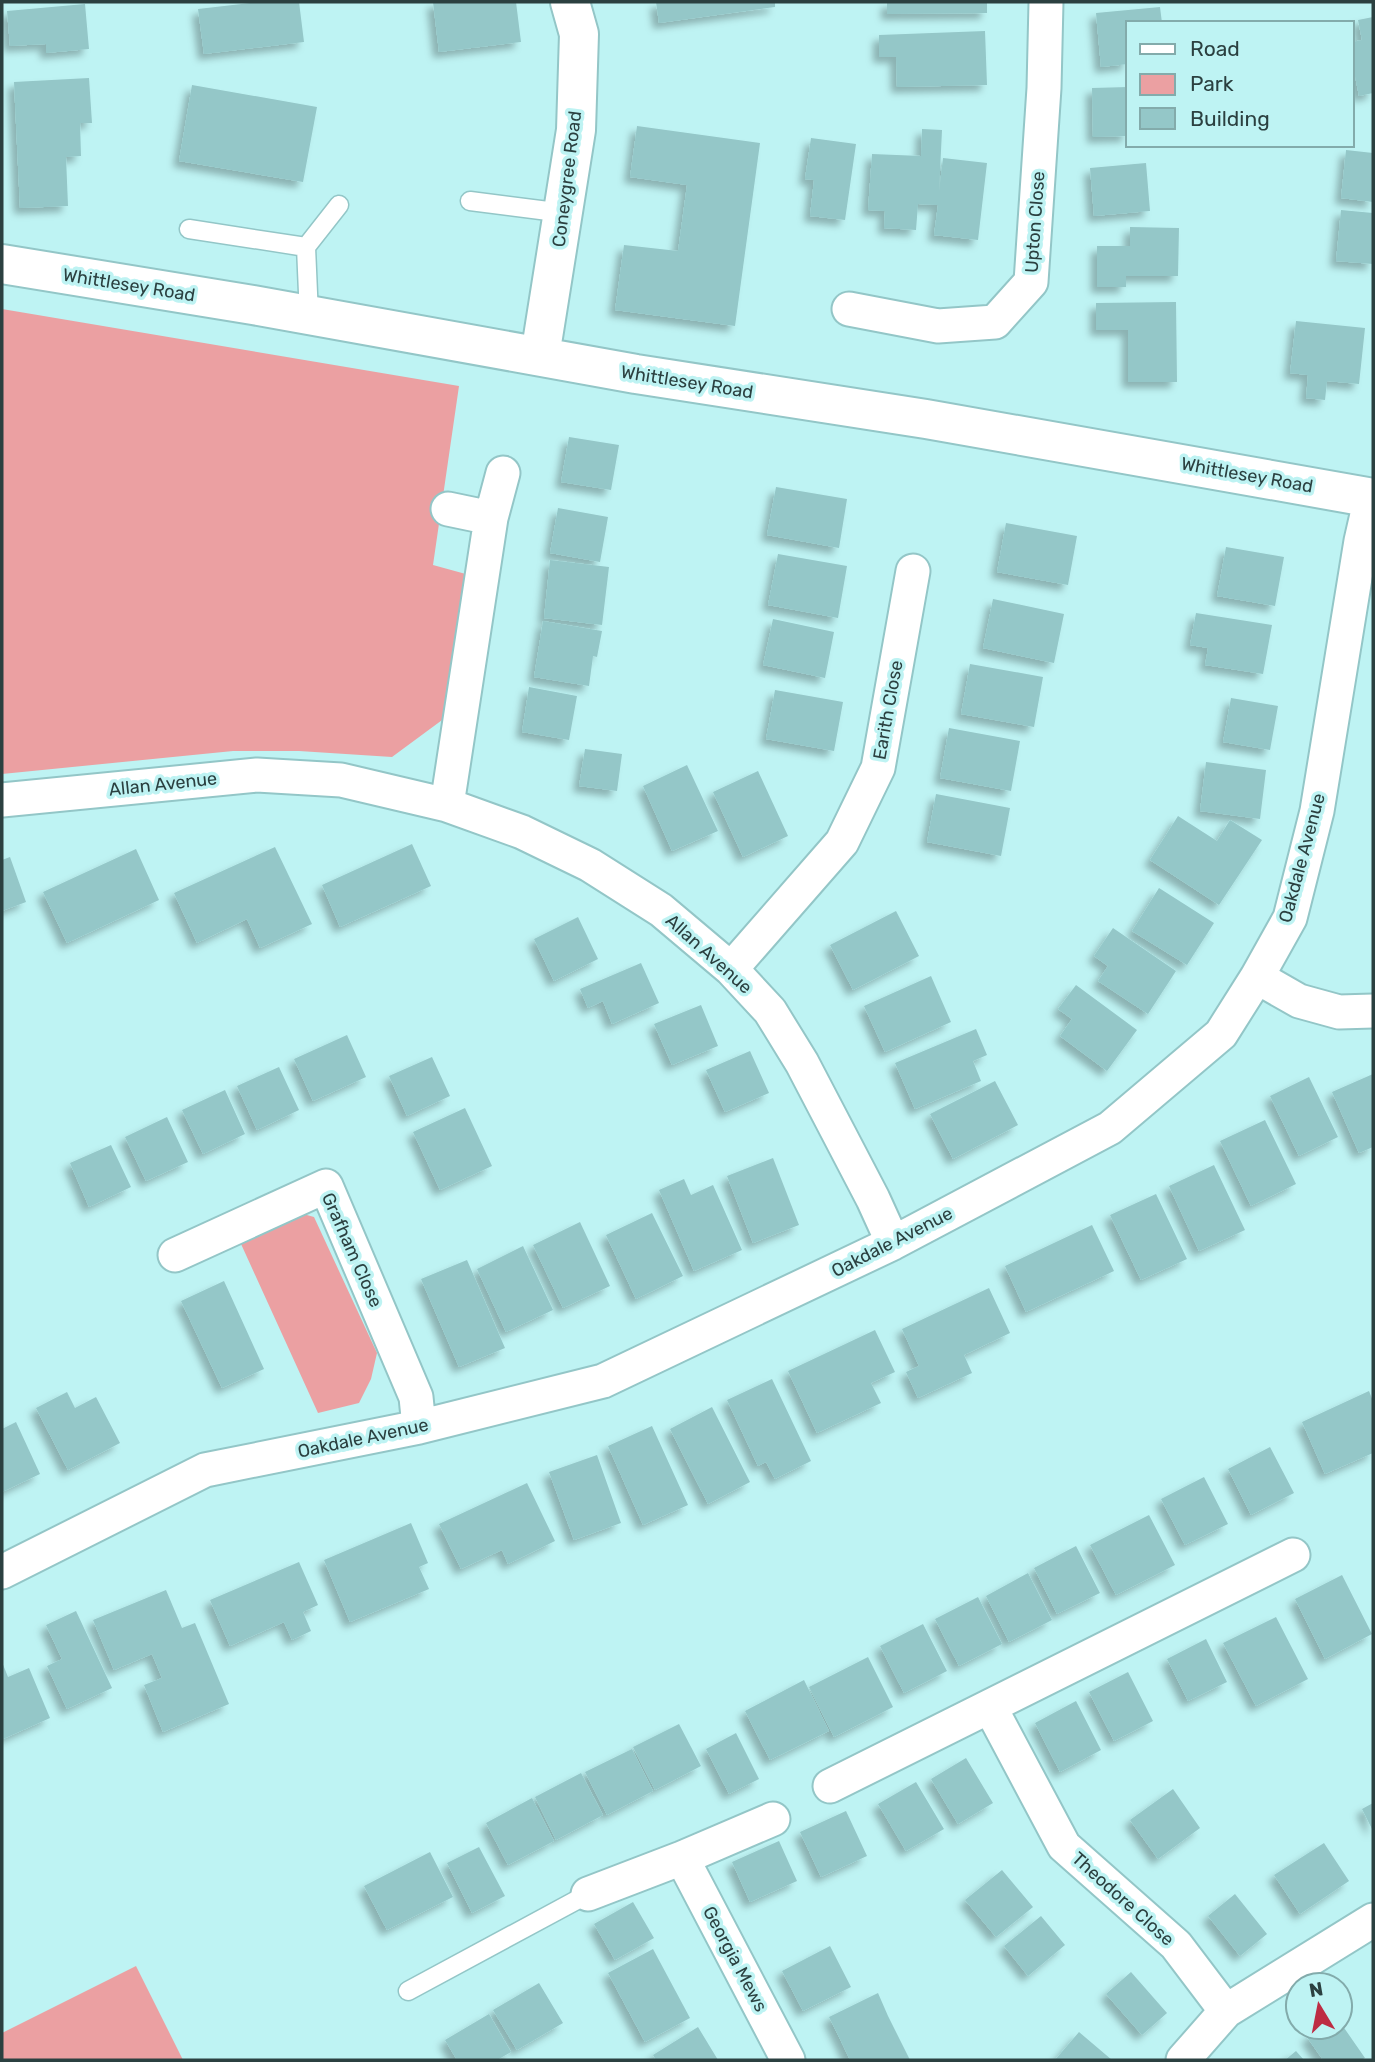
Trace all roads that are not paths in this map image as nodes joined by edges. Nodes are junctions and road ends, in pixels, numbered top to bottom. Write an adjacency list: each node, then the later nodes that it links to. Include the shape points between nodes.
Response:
1 (570, 2): 5 (main road, Coneygree Road, via 579,34 576,130)
2 (1046, 2): 9 (street, Upton Close, via 1031,282 995,322 938,326)
3 (470, 201): 5 (lane)
4 (340, 205): 7 (lane)
5 (564, 213): 11 (main road, Coneygree Road)
6 (189, 229): 7 (lane)
7 (306, 247): 10 (lane)
8 (2, 264): 10 (main road, Whittlesey Road)
9 (849, 309)
10 (309, 316): 11 (main road, Whittlesey Road)
11 (540, 356): 13 (main road, Whittlesey Road)
12 (503, 472): 15 (street)
13 (1372, 497): 20 (street, Oakdale Avenue, via 1317,811 1290,918)
14 (448, 509): 15 (street)
15 (491, 518): 18 (street)
16 (913, 571): 19 (street, Earith Close, via 878,768 842,842)
17 (2, 800): 18 (street, Allan Avenue, via 257,775 341,780)
18 (447, 805): 19 (street, Allan Avenue, via 522,832 590,865 661,910)
19 (731, 969): 22 (street, Allan Avenue, via 770,1011 802,1063)
20 (1257, 977): 21 (street, via 1300,1001 1339,1012); 22 (street, Oakdale Avenue, via 1221,1034 1110,1128)
21 (1373, 1011)
22 (893, 1243): 24 (street, Oakdale Avenue, via 603,1381)
23 (175, 1255): 24 (street, Grafham Close, via 326,1186 416,1397)
24 (419, 1427): 26 (street, Oakdale Avenue, via 205,1470)
25 (1293, 1555): 27 (street)
26 (2, 1572)
27 (989, 1707): 28 (street); 34 (street, Theodore Close, via 1064,1846 1176,1945)
28 (830, 1786)
29 (773, 1819): 30 (street)
30 (682, 1858): 31 (street); 35 (street, Georgia Mews)
31 (588, 1894): 33 (lane)
32 (1373, 1920): 34 (street)
33 (408, 1991)
34 (1226, 2011): 36 (street)
35 (788, 2060)
36 (1183, 2060)

